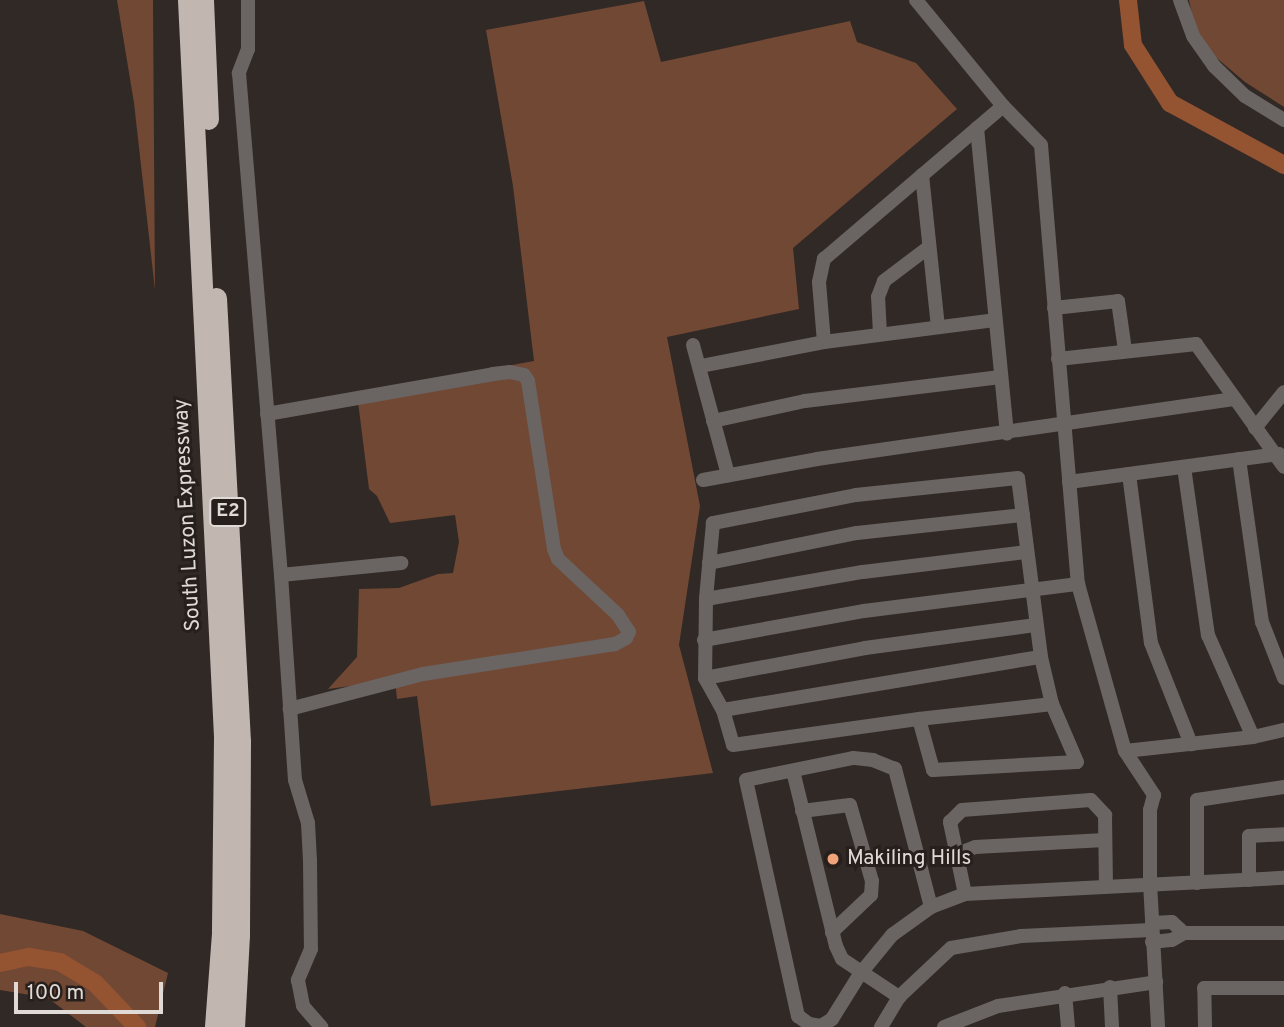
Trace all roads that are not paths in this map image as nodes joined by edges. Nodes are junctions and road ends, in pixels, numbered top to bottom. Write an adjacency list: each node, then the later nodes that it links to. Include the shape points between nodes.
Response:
1 (188, 0): 79 (highway, South Luzon Expressway / E2, via 224,737)
2 (203, 0): 79 (highway, South Luzon Expressway / E2, via 240,741 240,866)
3 (248, 0): 23 (street, via 248,49 239,73)
4 (916, 0): 6 (street)
5 (1180, 0): 7 (street, via 1193,36 1214,66 1245,96)
6 (1003, 106): 8 (street); 11 (street, via 1041,145)
7 (1284, 120)
8 (978, 128): 9 (street); 12 (street)
9 (922, 176): 10 (street); 15 (street, via 824,259 819,282)
10 (929, 247): 13 (street); 14 (street, via 884,281 878,297)
11 (1054, 308): 17 (street, via 1118,301); 18 (street)
12 (995, 320): 13 (street); 20 (street)
13 (938, 326): 14 (street)
14 (880, 334): 15 (street)
15 (824, 342): 19 (street)
16 (693, 345): 19 (street)
17 (1125, 350): 18 (street); 22 (street, via 1196,344)
18 (1058, 359): 25 (street)
19 (701, 366): 24 (street)
20 (1001, 377): 24 (street, via 804,401); 27 (street)
21 (1284, 392): 26 (street)
22 (1234, 399): 25 (street); 26 (street)
23 (267, 414): 40 (street); 50 (street, via 493,374 524,375 558,559 618,615 629,632 615,644 423,674)
24 (713, 421): 33 (street)
25 (1063, 425): 27 (street); 35 (street)
26 (1255, 428): 28 (street)
27 (1007, 434): 33 (street, via 817,458)
28 (1278, 454): 29 (street); 31 (street)
29 (1239, 459): 30 (street); 48 (street, via 1262,622)
30 (1184, 467): 32 (street); 54 (street, via 1208,635)
31 (1284, 467)
32 (1129, 474): 35 (street); 55 (street, via 1151,643)
33 (728, 475): 34 (street)
34 (703, 480)
35 (1069, 482): 41 (street)
36 (1023, 515): 37 (street); 39 (street, via 857,533); 39 (street, via 1018,478 856,495 713,523)
37 (1027, 552): 42 (street); 43 (street, via 863,572)
38 (401, 563): 40 (street)
39 (709, 563): 43 (street)
40 (281, 575): 50 (street)
41 (1078, 584): 42 (street); 56 (street)
42 (1032, 592): 44 (street); 45 (street, via 864,611)
43 (706, 599): 45 (street)
44 (1037, 625): 46 (street); 47 (street, via 865,648)
45 (704, 640): 47 (street)
46 (1041, 657): 49 (street); 51 (street)
47 (705, 678): 51 (street)
48 (1284, 678)
49 (1052, 704): 52 (street); 52 (street, via 1077,762 933,770)
50 (290, 709): 80 (street, via 295,780 308,823 310,860 312,949 298,980 303,1006)
51 (723, 710): 52 (street, via 733,745)
52 (919, 719)
53 (1284, 730): 54 (street)
54 (1253, 737): 55 (street)
55 (1191, 744): 56 (street)
56 (1125, 751): 65 (street, via 1154,795)
57 (793, 771): 59 (street); 69 (street, via 853,758 895,769); 73 (street, via 746,780 798,1016 821,1026 832,1019)
58 (1284, 787): 66 (street, via 1196,800)
59 (803, 811): 70 (street); 70 (street, via 850,806 872,881 871,895)
60 (1284, 834): 64 (street, via 1249,836)
61 (1105, 841): 62 (street, via 975,847); 62 (street, via 1105,816 1091,800 961,810 950,822); 67 (street)
62 (957, 854): 68 (street)
63 (1284, 878): 64 (street)
64 (1250, 880): 66 (street)
65 (1150, 883): 66 (street); 67 (street); 71 (street)
66 (1197, 883)
67 (1106, 884): 68 (street)
68 (965, 894): 69 (street)
69 (931, 907): 73 (street, via 892,935)
70 (832, 932): 73 (street, via 842,960)
71 (1152, 932): 72 (street, via 1172,922 1184,933); 74 (street); 78 (street, via 1021,936 951,948)
72 (1284, 933)
73 (860, 974): 78 (street)
74 (1156, 982): 75 (street); 85 (street)
75 (1110, 987): 77 (street); 84 (street)
76 (1284, 988): 86 (street, via 1204,988)
77 (1065, 993): 82 (street, via 998,1006); 83 (street)
78 (899, 998): 81 (street)
79 (225, 1024)
80 (321, 1027)
81 (881, 1027)
82 (944, 1027)
83 (1068, 1027)
84 (1112, 1027)
85 (1157, 1027)
86 (1205, 1027)

